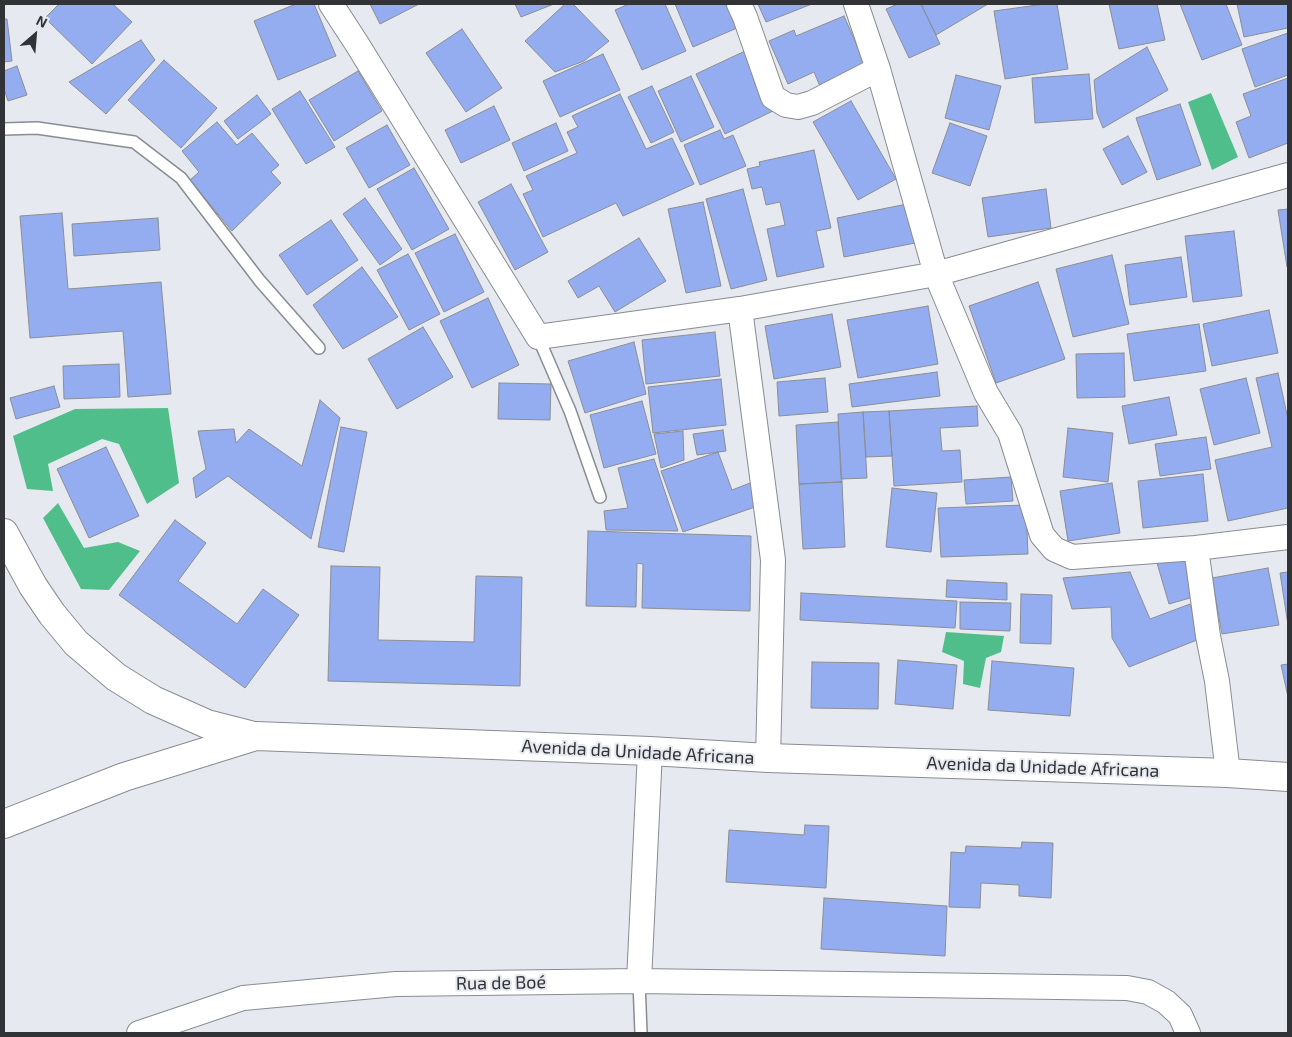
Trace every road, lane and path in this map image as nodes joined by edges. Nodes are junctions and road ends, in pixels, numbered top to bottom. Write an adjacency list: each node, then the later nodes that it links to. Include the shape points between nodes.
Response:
1 (331, 4): 9 (street)
2 (739, 4): 4 (street, via 773,97 786,105 798,107 812,103)
3 (856, 4): 4 (street)
4 (878, 69): 7 (street)
5 (4, 129): 10 (lane, via 37,128 134,142 180,178 260,281)
6 (1288, 175): 7 (street)
7 (936, 274): 8 (street); 14 (street, via 986,393 1010,433 1042,535 1054,549 1072,557)
8 (740, 309): 9 (street); 17 (street, via 773,560)
9 (538, 338): 11 (lane, via 570,411)
10 (320, 348)
11 (600, 497)
12 (4, 533): 15 (street, via 52,614 76,643 116,677 152,700 207,724)
13 (1288, 537): 14 (street)
14 (1196, 548): 18 (street)
15 (256, 736): 16 (street, Avenida da Unidade Africana); 20 (street, Avenida da Unidade Africana, via 124,777)
16 (650, 751): 17 (street, Avenida da Unidade Africana); 21 (street)
17 (768, 758): 18 (street, Avenida da Unidade Africana)
18 (1228, 773): 19 (street, Avenida da Unidade Africana)
19 (1288, 777)
20 (4, 824)
21 (640, 982): 22 (street, Rua de Boé, via 396,984 243,998); 23 (lane); 24 (street, Rua de Boé, via 1127,988 1148,992 1166,1002 1180,1015)
22 (139, 1033)
23 (641, 1033)
24 (1188, 1033)

